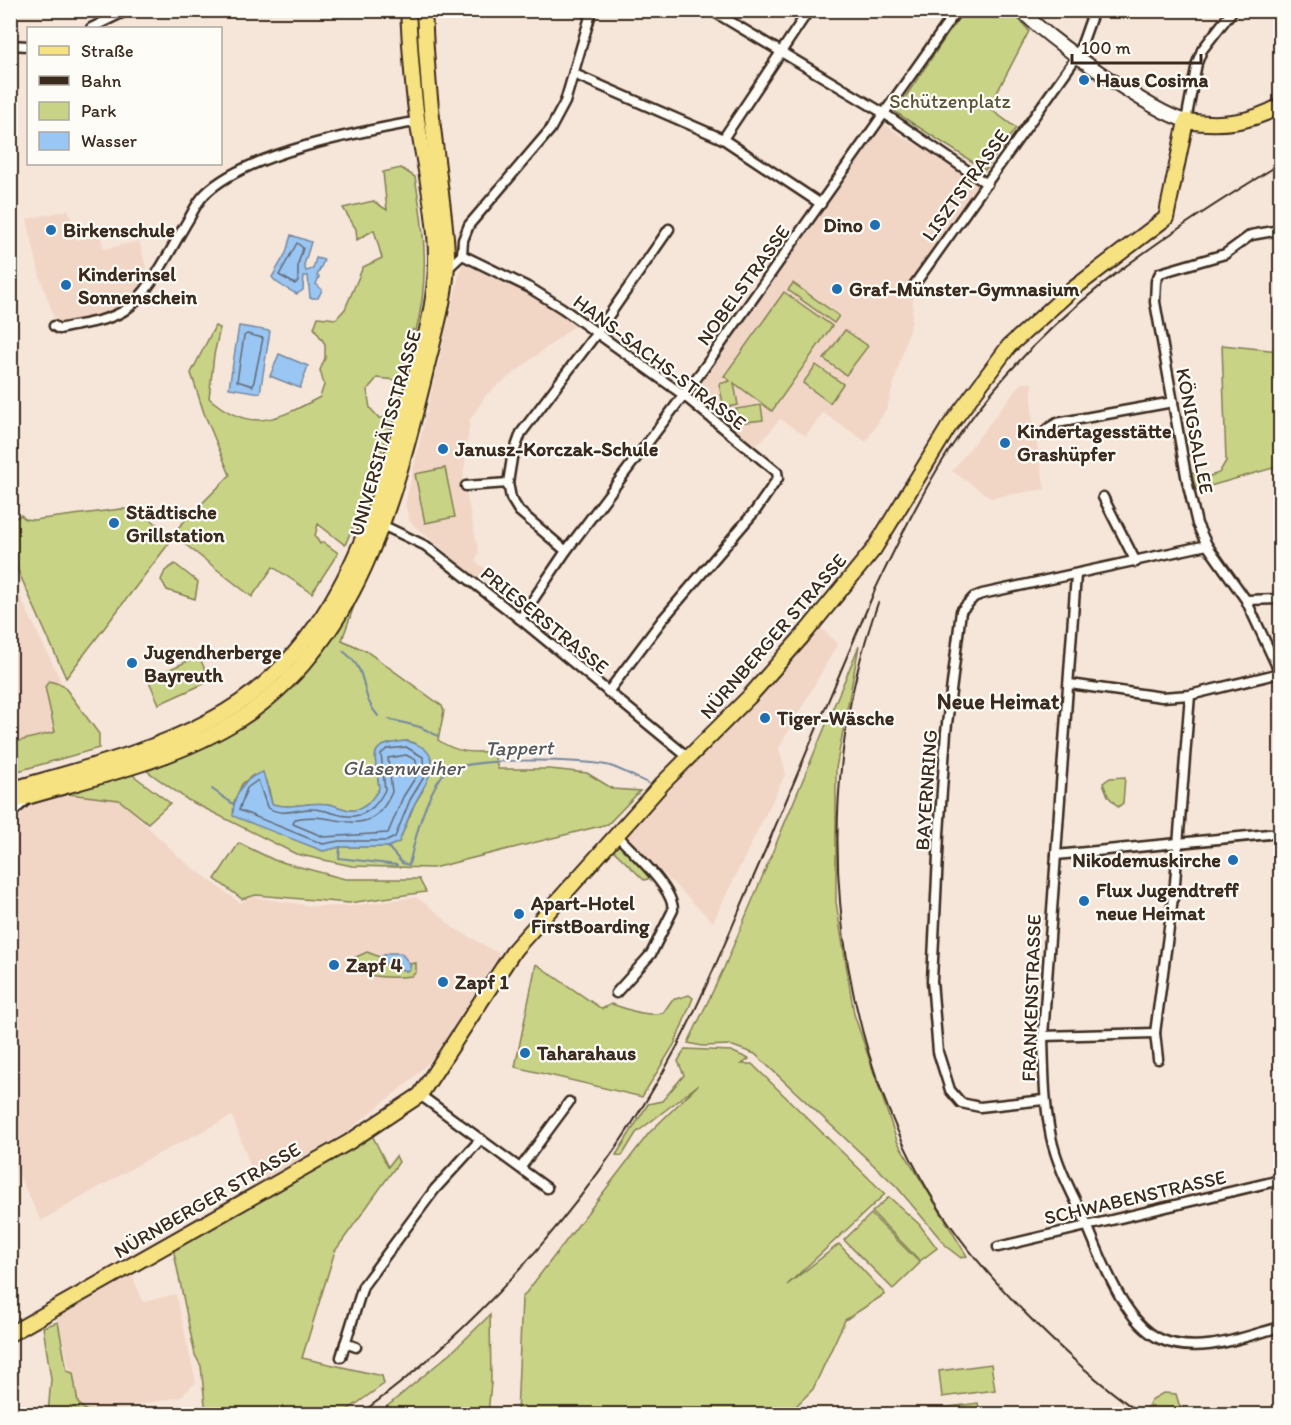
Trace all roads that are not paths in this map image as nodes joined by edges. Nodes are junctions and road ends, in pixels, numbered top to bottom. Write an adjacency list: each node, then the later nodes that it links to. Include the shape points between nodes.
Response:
1 (128, 10): 11 (street)
2 (408, 10): 20 (main road, UNIVERSITÄTSSTRASSE)
3 (424, 10): 19 (main road, UNIVERSITÄTSSTRASSE)
4 (592, 10): 16 (street)
5 (711, 10): 14 (street)
6 (809, 10): 14 (street)
7 (957, 10): 18 (street)
8 (1021, 10): 15 (main road)
9 (1095, 10): 15 (street, LISZTSTRASSE)
10 (1233, 10): 21 (street, via 1202,50)
11 (93, 27)
12 (10, 45): 13 (street)
13 (27, 46)
14 (781, 53): 18 (street); 22 (street)
15 (1078, 55): 21 (main road, via 1163,113); 23 (street, LISZTSTRASSE)
16 (574, 74): 22 (street); 27 (street, via 550,130 469,225)
17 (1281, 105): 21 (main road, via 1242,121)
18 (885, 114): 23 (street); 24 (street, NOBELSTRASSE)
19 (432, 119): 20 (street); 28 (main road, UNIVERSITÄTSSTRASSE, via 446,236)
20 (418, 121): 30 (street, via 284,154 230,175 203,195 153,278 124,311 59,329); 38 (main road, UNIVERSITÄTSSTRASSE, via 436,244 434,289)
21 (1186, 122): 50 (main road, NÜRNBERGER STRASSE, via 1166,218 1073,289 1009,346 948,428 874,549 800,639)
22 (723, 139): 24 (street)
23 (987, 184): 29 (street, LISZTSTRASSE)
24 (820, 204): 32 (street, NOBELSTRASSE)
25 (669, 229): 31 (street)
26 (1281, 230): 33 (street, KÖNIGSALLEE, via 1251,235 1225,254 1160,273 1155,302)
27 (462, 255): 28 (street); 31 (street, HANS-SACHS-STRASSE, via 530,288)
28 (446, 271): 38 (main road, UNIVERSITÄTSSTRASSE, via 418,402)
29 (914, 285)
30 (54, 326)
31 (596, 334): 32 (street, HANS-SACHS-STRASSE); 35 (street, via 521,433)
32 (682, 394): 40 (street, NOBELSTRASSE); 48 (street, HANS-SACHS-STRASSE, via 777,472 778,478)
33 (1173, 402): 34 (street, via 1057,423 1047,429); 39 (street, KÖNIGSALLEE, via 1190,498)
34 (1046, 435)
35 (508, 483): 36 (street); 40 (street, via 518,508)
36 (466, 486)
37 (1103, 497): 41 (street)
38 (377, 523): 45 (street, PRIESERSTRASSE, via 426,546); 51 (main road, UNIVERSITÄTSSTRASSE, via 357,583 312,654 282,686 238,720 176,750)
39 (1207, 545): 41 (street, BAYERNRING); 44 (street, KÖNIGSALLEE)
40 (566, 551): 45 (street, NOBELSTRASSE)
41 (1136, 562): 42 (street, BAYERNRING)
42 (1077, 575): 47 (street, FRANKENSTRASSE); 65 (street, BAYERNRING, via 982,594 961,611 945,748 932,981 939,1052 950,1090 961,1103 980,1107)
43 (1281, 599): 44 (street)
44 (1246, 600): 46 (street, KÖNIGSALLEE)
45 (520, 619): 48 (street, PRIESERSTRASSE)
46 (1280, 673): 49 (street)
47 (1070, 684): 49 (street, via 1162,697); 59 (street, FRANKENSTRASSE)
48 (608, 692): 50 (street, PRIESERSTRASSE)
49 (1190, 695): 58 (street)
50 (688, 758): 56 (main road, NÜRNBERGER STRASSE)
51 (119, 763): 52 (main road, UNIVERSITÄTSSTRASSE); 53 (main road, UNIVERSITÄTSSTRASSE)
52 (10, 790)
53 (33, 795): 54 (main road, UNIVERSITÄTSSTRASSE); 55 (street)
54 (10, 802)
55 (10, 814)
56 (615, 834): 60 (street, via 661,884 674,909 651,954); 64 (main road, NÜRNBERGER STRASSE, via 510,956)
57 (1281, 834): 58 (street)
58 (1176, 842): 59 (street); 61 (street, via 1170,926)
59 (1056, 855): 62 (street, FRANKENSTRASSE)
60 (616, 993)
61 (1155, 1033): 62 (street); 63 (street)
62 (1043, 1036): 65 (street, FRANKENSTRASSE)
63 (1158, 1059)
64 (420, 1095): 67 (street); 74 (main road, NÜRNBERGER STRASSE, via 349,1142)
65 (1044, 1100): 71 (street, FRANKENSTRASSE, via 1058,1163)
66 (568, 1102): 68 (street)
67 (481, 1139): 68 (street); 75 (street, via 435,1189 363,1286)
68 (521, 1167): 70 (street)
69 (1281, 1180): 71 (street, SCHWABENSTRASSE)
70 (548, 1188)
71 (1087, 1226): 72 (street, SCHWABENSTRASSE); 73 (street, FRANKENSTRASSE, via 1097,1253 1129,1310 1159,1338 1179,1345 1211,1345)
72 (998, 1247)
73 (1281, 1327)
74 (10, 1334)
75 (345, 1343): 76 (street); 77 (street)
76 (356, 1347)
77 (341, 1357)

